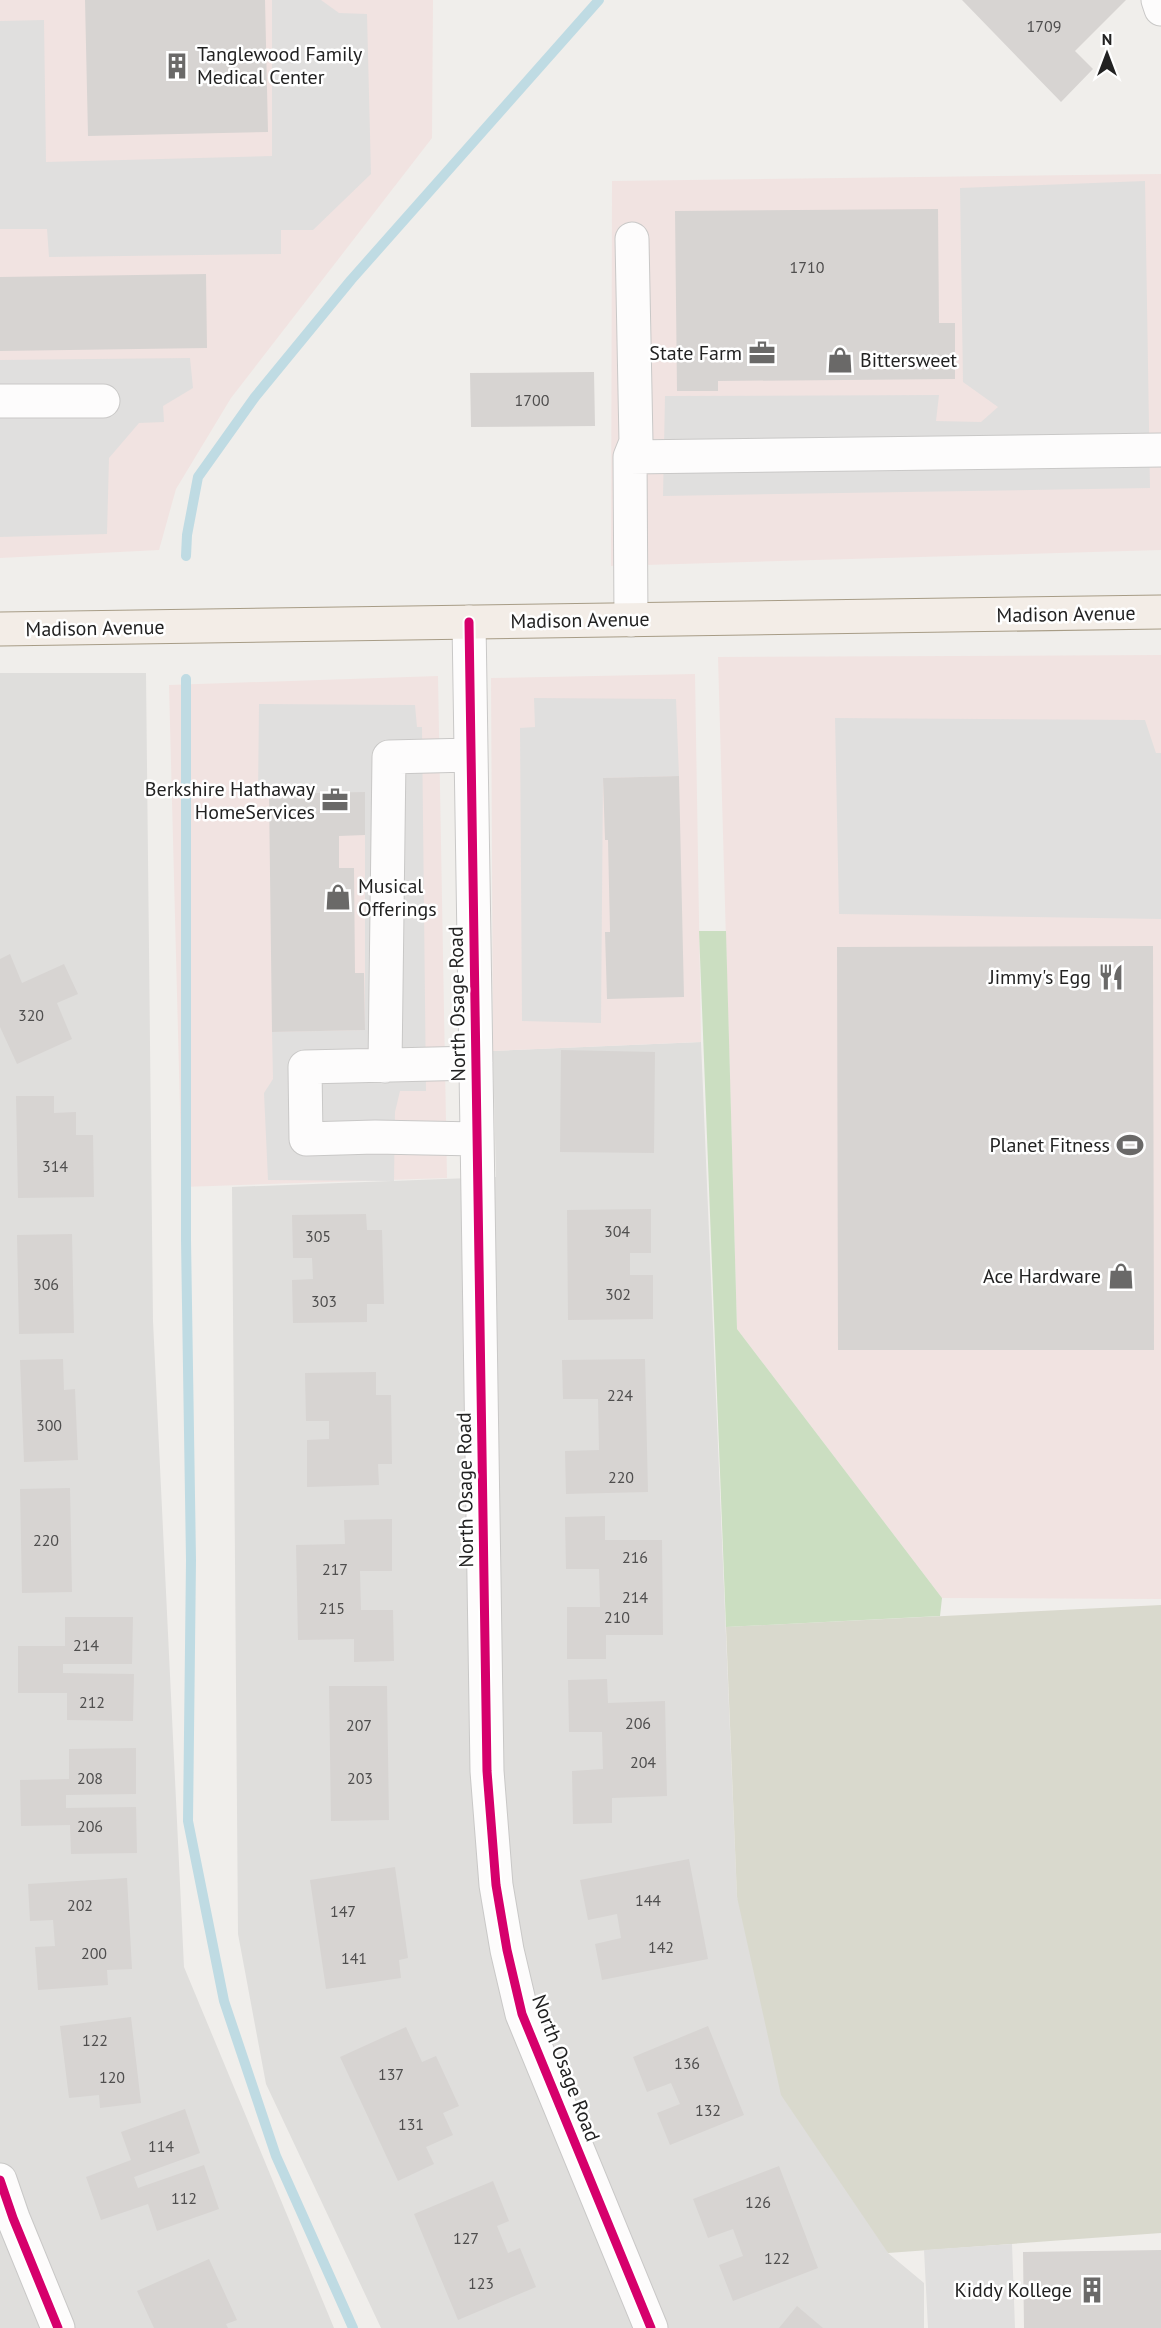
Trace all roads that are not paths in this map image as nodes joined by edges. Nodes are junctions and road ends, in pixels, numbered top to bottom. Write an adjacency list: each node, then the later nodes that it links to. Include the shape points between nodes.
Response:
1 (1158, 0): 2 (street)
2 (1161, 9)
3 (632, 239): 7 (street, via 636,442)
4 (0, 400): 5 (street)
5 (103, 400)
6 (1161, 450): 7 (street)
7 (630, 456): 9 (street)
8 (1161, 612): 9 (main road, Madison Avenue)
9 (631, 620): 10 (main road, Madison Avenue)
10 (469, 622): 11 (main road, Madison Avenue); 12 (street, North Osage Road)
11 (0, 629)
12 (471, 755): 13 (street, North Osage Road); 14 (street, via 389,757)
13 (476, 1063): 14 (street); 15 (street, North Osage Road)
14 (385, 1066): 15 (street, via 305,1067 306,1139)
15 (477, 1139): 18 (street, North Osage Road, via 487,1771 496,1886 522,2014)
16 (0, 2180): 17 (street)
17 (58, 2328)
18 (651, 2328)

